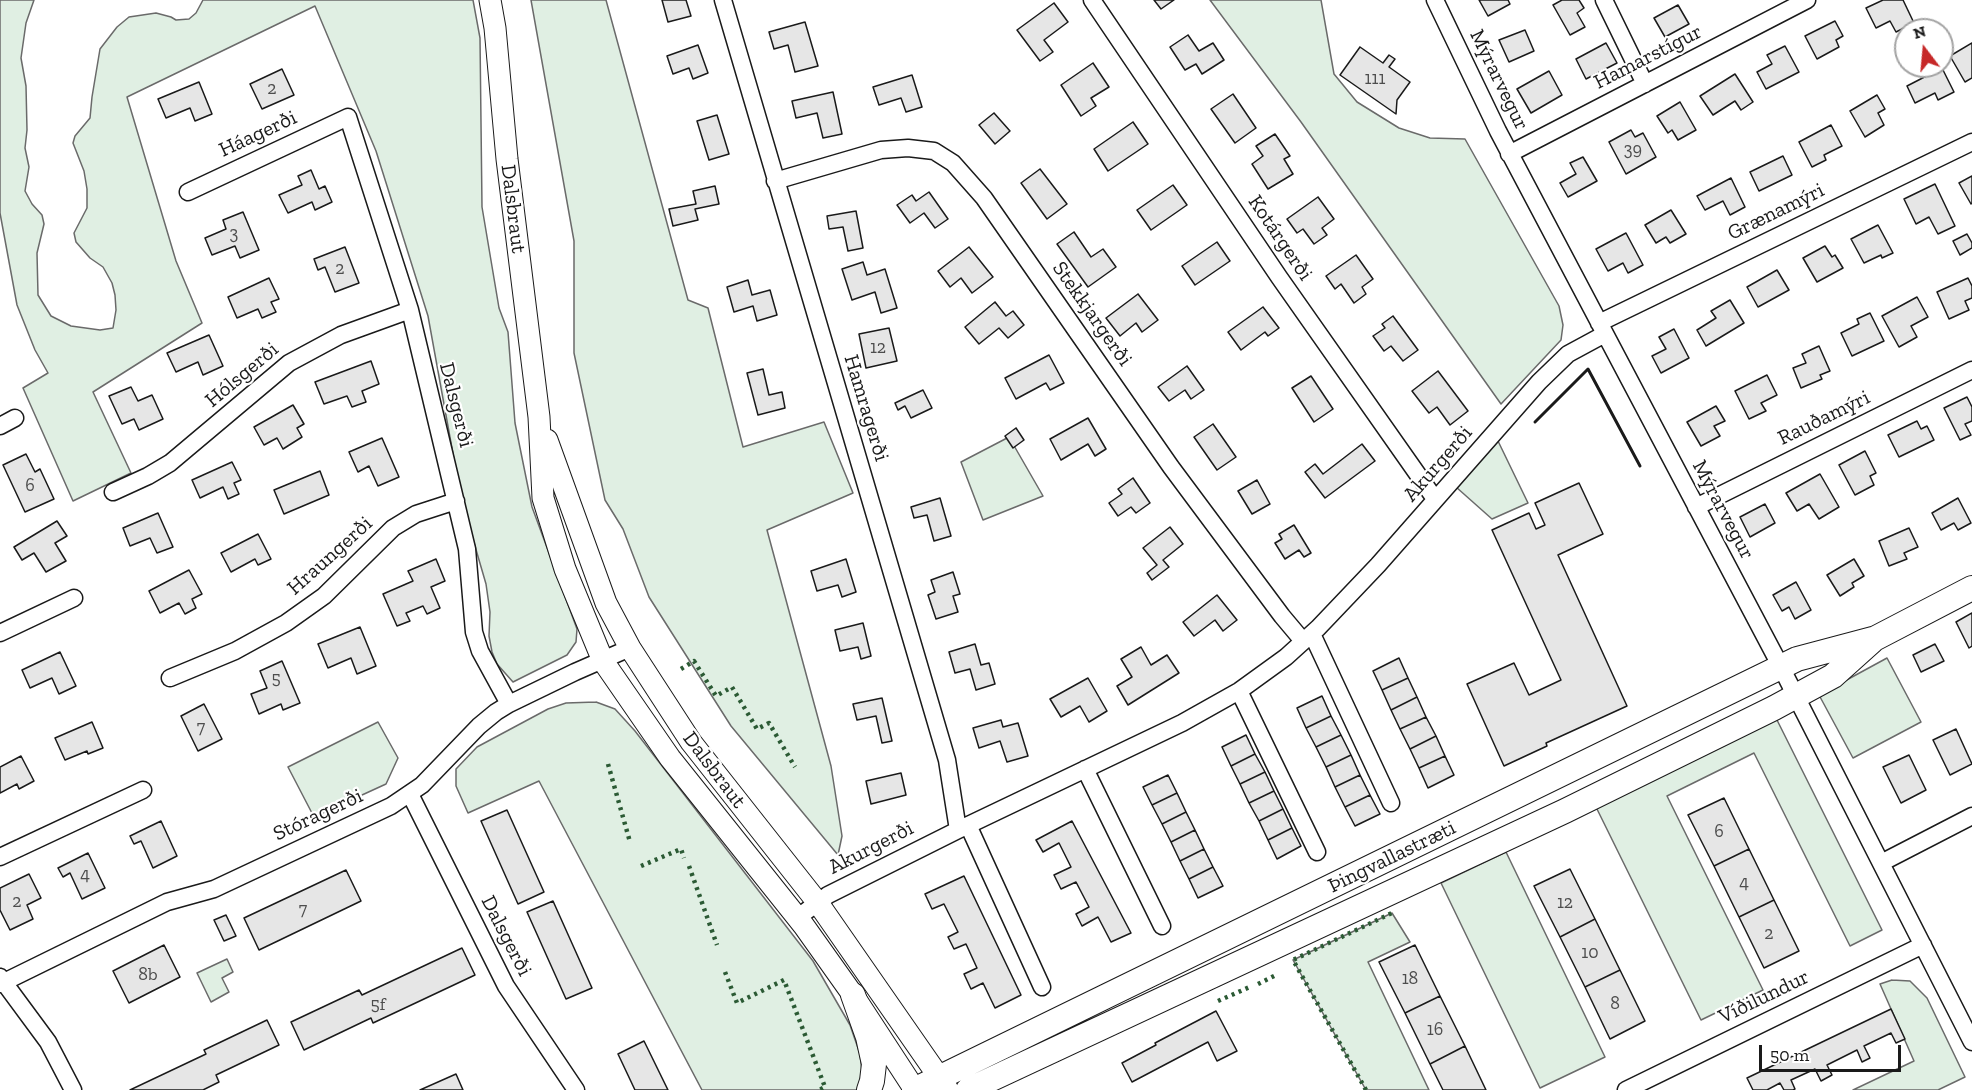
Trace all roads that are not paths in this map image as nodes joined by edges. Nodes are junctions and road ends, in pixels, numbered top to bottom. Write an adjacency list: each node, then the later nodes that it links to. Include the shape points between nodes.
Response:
1 (490, 0): 17 (street, Dalsbraut)
2 (723, 0): 12 (street, Hamragerði)
3 (1092, 0): 21 (street, Kotárgerði, via 1279,278)
4 (1435, 0): 11 (street, Mýrarvegur)
5 (1604, 0): 8 (street)
6 (1807, 0): 7 (street, Hamarstígur)
7 (1782, 6): 8 (street, Hamarstígur)
8 (1645, 84): 11 (street, Hamarstígur)
9 (348, 117): 13 (street, Háagerði); 14 (street, Dalsgerði)
10 (1972, 142): 15 (street, Grænamýri)
11 (1509, 154): 15 (street, Mýrarvegur)
12 (775, 181): 27 (street, Stekkjargerði, via 881,150 934,151 953,163 984,198 1171,467 1282,616); 41 (street, Hamragerði, via 947,760)
13 (188, 192)
14 (410, 310): 20 (street, Hólsgerði, via 341,334 289,363 170,464); 22 (street, Dalsgerði)
15 (1602, 328): 21 (street, Akurgerði, via 1539,382); 23 (street, Mýrarvegur)
16 (1972, 370): 23 (street, Rauðamýri)
17 (539, 417): 29 (street, Dalsbraut, via 606,603); 30 (street, Dalsbraut, via 543,498 565,569)
18 (15, 418): 19 (street)
19 (0, 426)
20 (113, 492)
21 (1435, 499): 27 (street, Akurgerði)
22 (456, 501): 32 (street, Hraungerði, via 416,514 393,528 324,596 286,623 235,651); 35 (street, Dalsgerði, via 466,549 474,632)
23 (1696, 507): 31 (street, Mýrarvegur)
24 (1972, 588): 28 (main road, Þingvallastræti)
25 (74, 598): 26 (street)
26 (0, 633)
27 (1308, 637): 33 (street, Akurgerði); 39 (street)
28 (1876, 638): 31 (main road, Þingvallastræti, via 1797,658); 34 (main road, Þingvallastræti, via 1833,675)
29 (630, 648): 30 (street, Stóragerði); 45 (street, Dalsbraut, via 691,742)
30 (603, 661): 35 (street, Stóragerði); 46 (street, Dalsbraut, via 670,758)
31 (1781, 667): 34 (street, Mýrarvegur); 53 (main road, Þingvallastræti)
32 (170, 678)
33 (1239, 691): 36 (street, Akurgerði); 42 (street)
34 (1796, 696): 44 (street, Mýrarvegur); 58 (main road, Þingvallastræti, via 1565,811)
35 (509, 704): 38 (street, Stóragerði, via 479,726)
36 (1085, 769): 41 (street, Akurgerði); 47 (street)
37 (143, 790): 43 (street)
38 (410, 794): 49 (street, Stóragerði, via 214,889 167,902); 55 (street, Dalsgerði, via 506,986)
39 (1391, 803)
40 (1972, 816): 44 (street)
41 (963, 828): 45 (street, Akurgerði); 50 (street)
42 (1317, 852)
43 (0, 857)
44 (1881, 863): 48 (street, Mýrarvegur)
45 (818, 903): 46 (street, Akurgerði); 53 (street, Dalsbraut)
46 (797, 918): 51 (street, Dalsbraut)
47 (1162, 926)
48 (1923, 945): 52 (street, Mýrarvegur); 59 (street, Víðilundur)
49 (1, 981): 54 (street, via 48,1042)
50 (1042, 987)
51 (853, 995): 56 (main road, via 874,1064); 57 (street, Dalsbraut)
52 (1972, 1042)
53 (944, 1084): 57 (main road, Þingvallastræti)
54 (73, 1090)
55 (576, 1090)
56 (869, 1090)
57 (914, 1090)
58 (968, 1090)
59 (1626, 1090)

